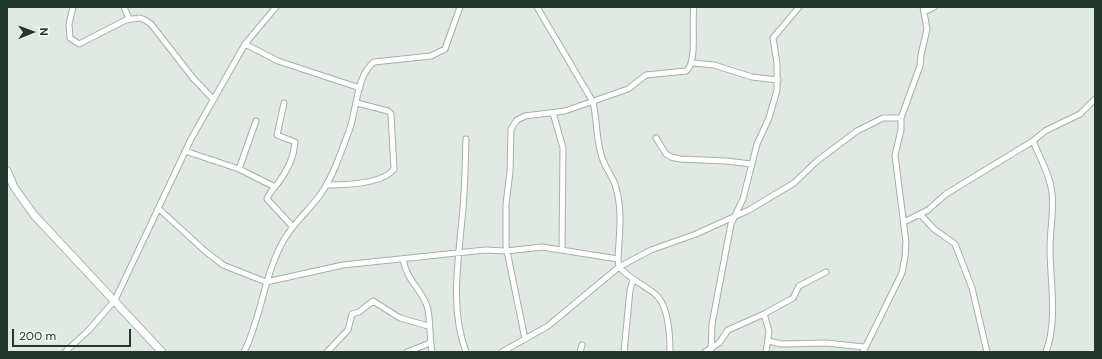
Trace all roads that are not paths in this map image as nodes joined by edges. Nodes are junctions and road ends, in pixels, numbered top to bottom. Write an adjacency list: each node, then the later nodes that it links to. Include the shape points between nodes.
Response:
1 (73, 7): 11 (street, via 68,31 70,38 79,44)
2 (124, 7): 11 (street)
3 (276, 7): 9 (street)
4 (460, 7): 15 (street, via 445,49 431,56 374,62 367,67)
5 (537, 7): 18 (street)
6 (694, 7): 13 (street)
7 (799, 7): 14 (street, via 773,38)
8 (934, 7): 10 (street)
9 (270, 9): 12 (street)
10 (924, 10): 22 (street, via 927,29 920,66)
11 (129, 19): 16 (street, via 140,18 151,24 193,78)
12 (245, 44): 15 (street, via 278,61); 16 (street)
13 (693, 63): 14 (street, via 714,65 752,77); 18 (street, via 686,71 646,76 628,89)
14 (778, 80): 28 (street, via 769,118)
15 (360, 88): 20 (street)
16 (213, 99): 27 (street)
17 (1095, 99): 26 (street, via 1080,114 1045,131)
18 (593, 102): 21 (street); 42 (street, via 600,153 605,168 616,186 620,204)
19 (284, 103): 32 (street, via 277,135 296,142 292,161)
20 (357, 103): 31 (street); 31 (street, via 391,114 394,169 369,181)
21 (553, 113): 38 (street, via 563,148); 39 (street, via 525,116 517,120 511,129)
22 (901, 118): 35 (street, via 884,118 857,131 817,161 794,184); 36 (street, via 895,155)
23 (256, 121): 29 (street)
24 (656, 138): 28 (street, via 666,154 671,157)
25 (466, 139): 40 (street)
26 (1033, 141): 34 (street, via 946,194); 70 (street, via 1048,175 1052,193 1052,328)
27 (185, 151): 29 (street); 33 (street)
28 (751, 164): 35 (street, via 743,199)
29 (239, 169): 32 (street)
30 (7, 171): 47 (street, via 34,215)
31 (327, 185): 37 (street)
32 (275, 187): 37 (street, via 268,199)
33 (158, 208): 46 (street, via 223,265); 47 (street)
34 (920, 214): 36 (street); 69 (street, via 956,248 972,288)
35 (733, 218): 43 (street, via 651,250); 55 (street, via 716,293)
36 (904, 222): 54 (street, via 906,242 902,272)
37 (293, 227): 46 (street, via 285,238)
38 (562, 248): 39 (street, via 542,247); 42 (street)
39 (506, 251): 40 (street); 50 (street)
40 (458, 253): 41 (street); 62 (street, via 458,321)
41 (403, 259): 46 (street, via 343,265); 49 (street, via 404,270 427,307)
42 (618, 259): 43 (street)
43 (619, 267): 45 (street); 50 (street, via 548,326)
44 (826, 272): 48 (street, via 799,286 793,298)
45 (633, 280): 65 (street); 66 (street, via 660,300 668,324)
46 (266, 282): 58 (street, via 260,310)
47 (115, 300): 56 (street, via 89,330); 57 (street)
48 (764, 314): 51 (street, via 769,331); 55 (street, via 728,330)
49 (428, 326): 52 (street); 59 (street, via 400,318 373,301 352,314 348,330)
50 (525, 339): 63 (street)
51 (768, 341): 54 (street, via 782,344 826,343); 68 (street)
52 (430, 343): 60 (street); 61 (street)
53 (582, 345): 64 (street)
54 (863, 349)
55 (711, 350): 67 (street)
56 (65, 352)
57 (162, 352)
58 (244, 352)
59 (327, 352)
60 (407, 352)
61 (432, 352)
62 (466, 352)
63 (502, 352)
64 (580, 352)
65 (624, 352)
66 (670, 352)
67 (705, 352)
68 (766, 352)
69 (987, 352)
70 (1046, 352)

